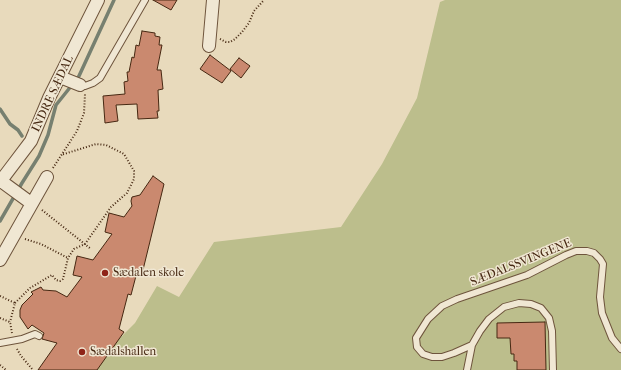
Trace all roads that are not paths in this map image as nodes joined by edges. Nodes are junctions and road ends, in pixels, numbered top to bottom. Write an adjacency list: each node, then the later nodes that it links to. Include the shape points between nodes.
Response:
1 (98, 0): 5 (street, INDRE SÆDAL, via 89,16)
2 (145, 0): 5 (lane, via 100,78 93,83)
3 (213, 0): 4 (street)
4 (209, 46)
5 (74, 82): 7 (street, INDRE SÆDAL, via 49,98 32,141)
6 (47, 177): 8 (street)
7 (4, 184): 8 (street)
8 (30, 202): 9 (street)
9 (0, 260)
10 (39, 336): 11 (lane, via 35,334)
11 (0, 343)
12 (472, 345): 13 (lane, SÆDALSSVINGENE, via 442,357 432,357 423,354 417,347 416,338 428,319 442,306 526,275 576,251 587,251 594,253 603,264 600,297 602,313 612,338); 14 (lane); 15 (lane, via 489,319 504,307 519,303 531,304 541,308 549,318)
13 (621, 349)
14 (467, 370)
15 (553, 370)

